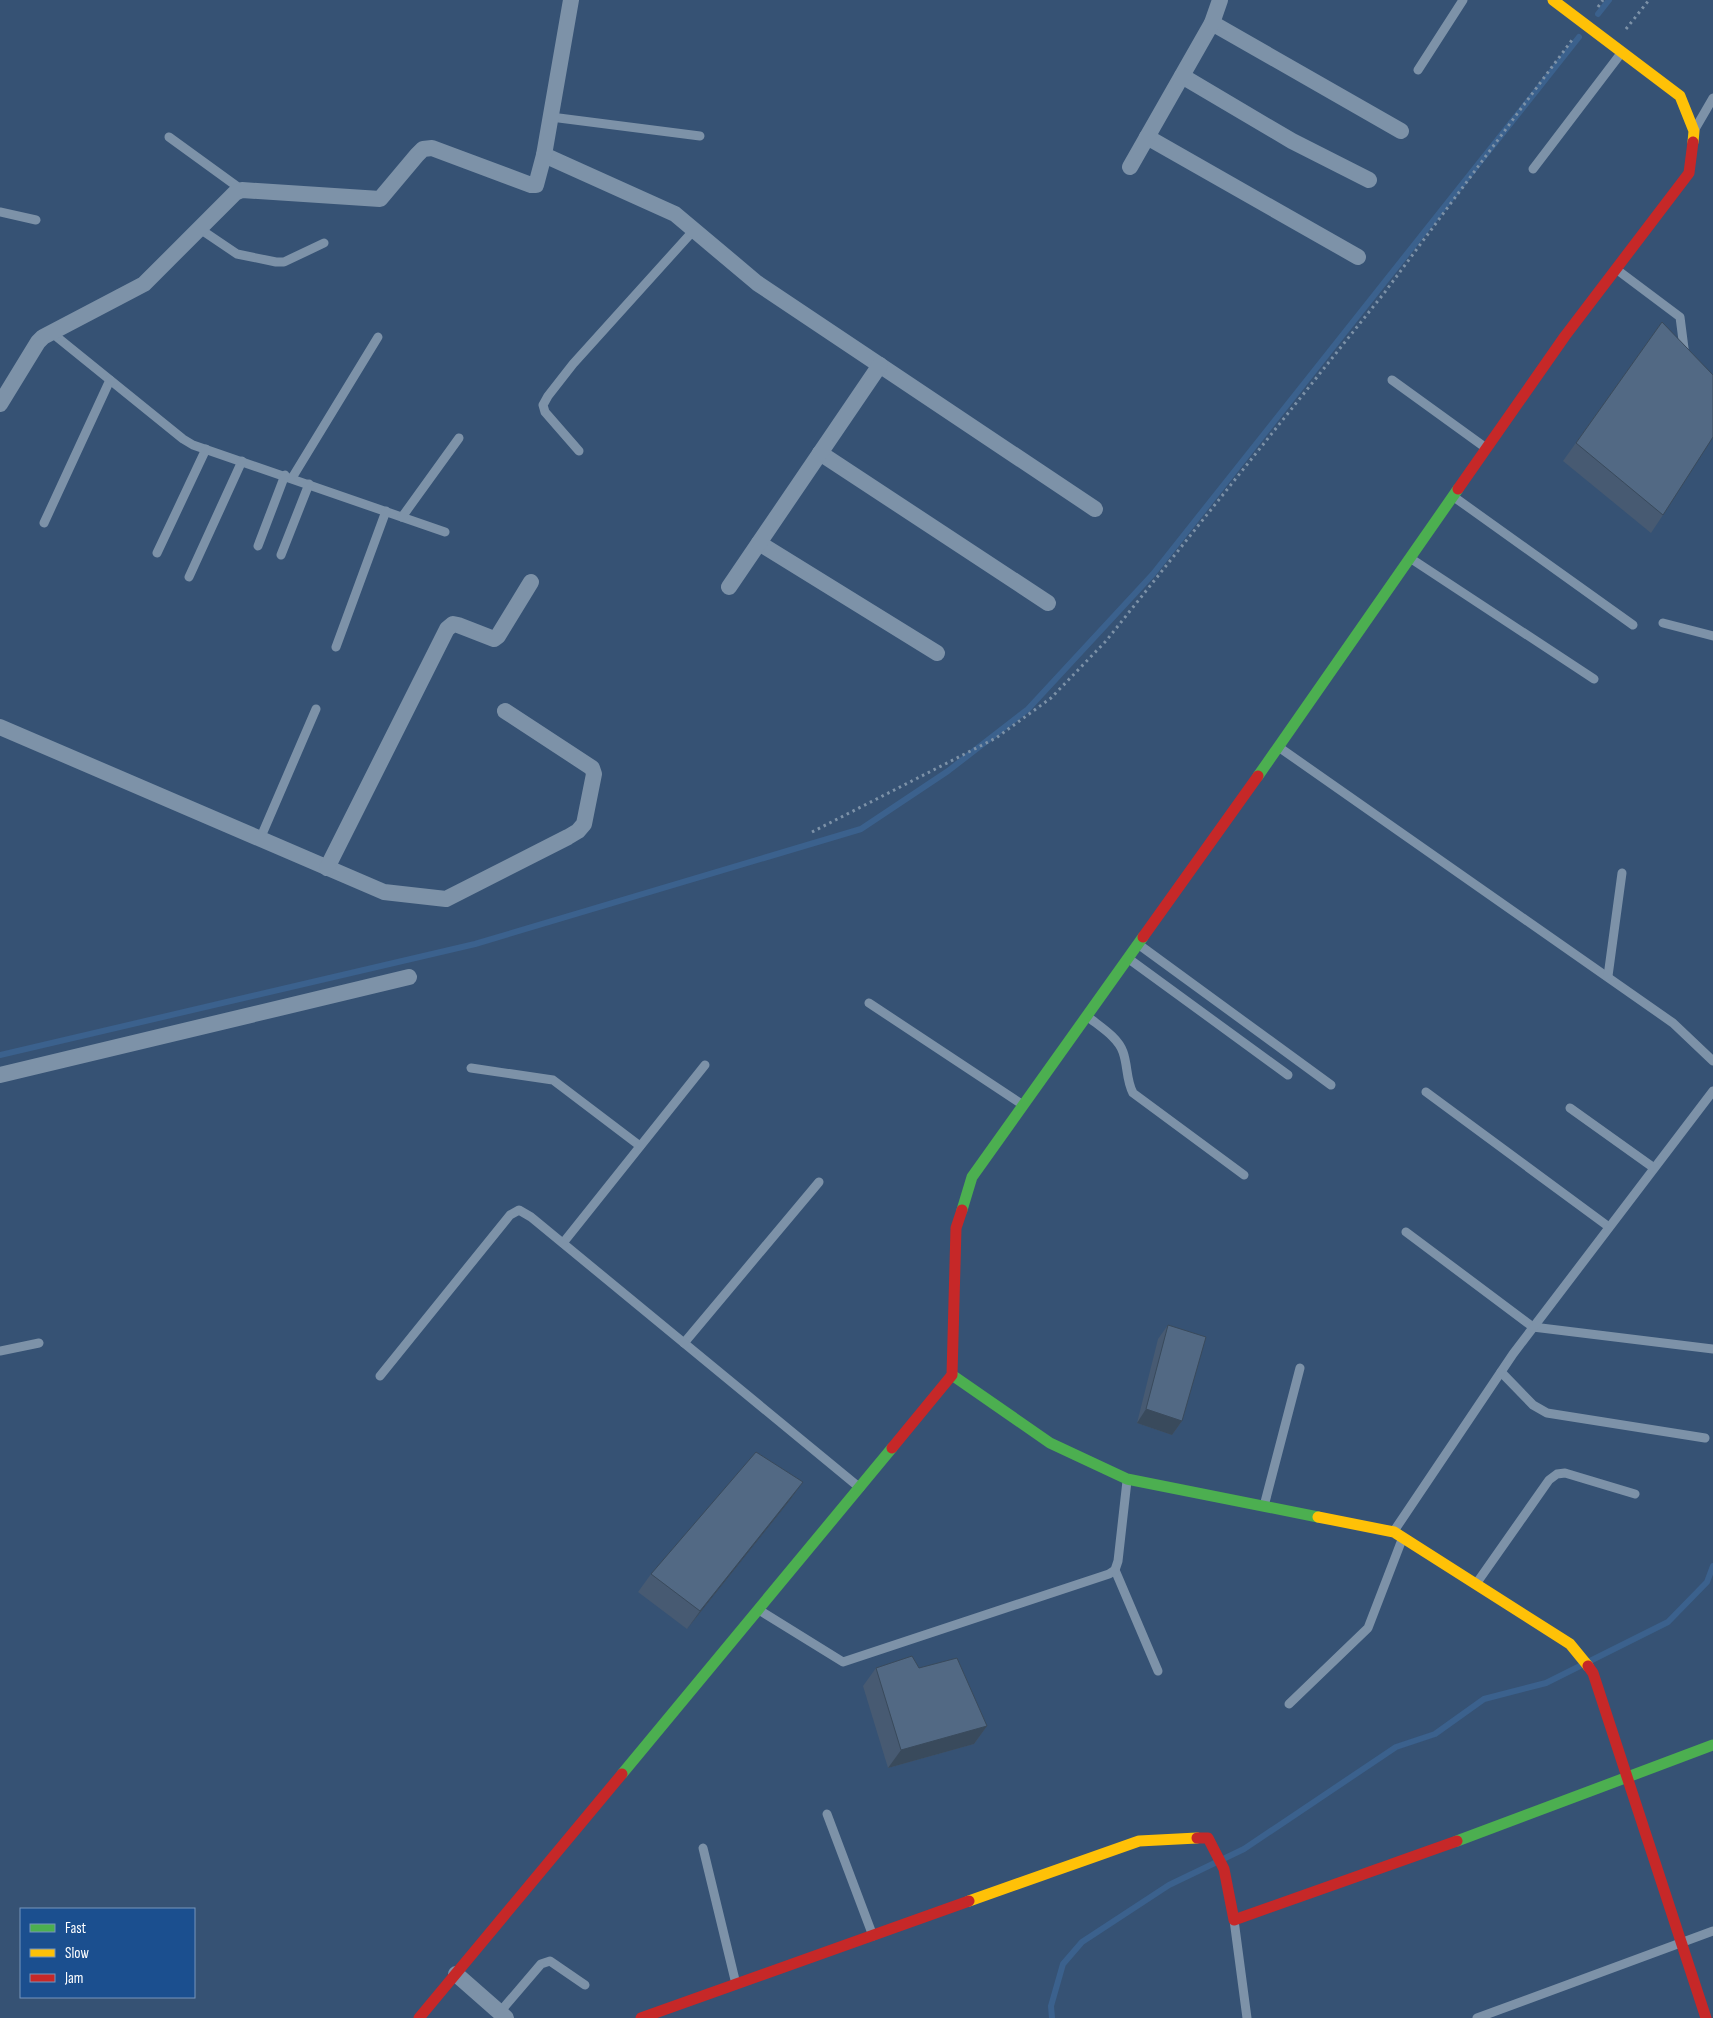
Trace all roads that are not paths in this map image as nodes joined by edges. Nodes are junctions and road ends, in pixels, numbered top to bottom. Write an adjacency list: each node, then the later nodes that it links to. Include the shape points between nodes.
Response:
1 (571, 0): 10 (street)
2 (1220, 0): 5 (street)
3 (1463, 0): 7 (lane)
4 (1552, 0): 6 (street)
5 (1212, 23): 8 (street); 11 (street)
6 (1617, 49): 12 (street, via 1680,96); 18 (lane)
7 (1418, 70)
8 (1182, 76): 15 (street); 19 (street, via 1292,141)
9 (1713, 98): 12 (lane)
10 (551, 117): 13 (lane); 16 (street)
11 (1401, 131)
12 (1694, 131): 27 (street, via 1689,173)
13 (700, 136)
14 (168, 137): 20 (lane)
15 (1147, 137): 17 (street); 26 (street)
16 (544, 155): 20 (street, via 536,185 432,148 423,149 380,200); 24 (street, via 676,214)
17 (1130, 167)
18 (1533, 169)
19 (1369, 180)
20 (242, 190): 23 (street, via 235,193)
21 (0, 212): 22 (lane)
22 (36, 220)
23 (200, 229): 25 (lane, via 237,254 276,262 284,262); 28 (street, via 144,284)
24 (694, 230): 31 (street, via 757,283); 38 (lane, via 572,364 543,405 545,412)
25 (324, 243)
26 (1358, 257)
27 (1616, 269): 30 (lane, via 1680,317 1684,352); 36 (street)
28 (52, 333): 32 (lane); 34 (street, via 38,342)
29 (378, 337): 41 (lane)
30 (1690, 361)
31 (880, 365): 39 (street); 44 (street)
32 (110, 380): 37 (lane, via 183,439); 47 (lane)
33 (1392, 380): 36 (lane)
34 (0, 404)
35 (459, 438): 46 (lane)
36 (1486, 448): 43 (street)
37 (206, 449): 40 (lane); 51 (lane)
38 (579, 451)
39 (820, 453): 49 (street); 57 (street)
40 (242, 461): 41 (lane); 54 (lane)
41 (288, 477): 42 (lane); 50 (lane)
42 (309, 484): 45 (lane); 52 (lane)
43 (1452, 496): 53 (street); 59 (lane)
44 (1095, 509)
45 (386, 511): 46 (lane); 61 (lane)
46 (402, 517): 48 (lane)
47 (44, 523)
48 (445, 532)
49 (759, 543): 56 (street); 62 (street)
50 (258, 546)
51 (157, 553)
52 (281, 555)
53 (1409, 558): 63 (lane); 67 (street)
54 (189, 577)
55 (531, 582): 69 (street, via 494,639 458,624 447,629)
56 (729, 587)
57 (1048, 603)
58 (1663, 623): 60 (lane)
59 (1633, 624)
60 (1713, 636)
61 (336, 647)
62 (937, 653)
63 (1594, 679)
64 (316, 710): 68 (lane)
65 (505, 711): 69 (street, via 592,768 594,774 586,815 578,831 446,899 384,892)
66 (0, 727): 68 (street)
67 (1278, 747): 71 (street); 73 (lane)
68 (260, 839): 69 (street)
69 (327, 868)
70 (1622, 873): 73 (lane)
71 (1137, 943): 72 (street); 82 (lane)
72 (1128, 957): 76 (street); 81 (lane)
73 (1608, 976): 77 (lane, via 1673,1022)
74 (409, 977): 80 (street)
75 (869, 1003): 85 (lane)
76 (1086, 1015): 85 (street); 89 (lane, via 1120,1045 1133,1093)
77 (1713, 1061)
78 (705, 1065): 87 (lane)
79 (471, 1068): 87 (lane, via 553,1080)
80 (0, 1074)
81 (1288, 1075)
82 (1331, 1085)
83 (1713, 1091): 88 (lane)
84 (1426, 1092): 91 (lane)
85 (1023, 1105): 102 (street, via 972,1177 956,1228)
86 (1570, 1108): 88 (lane)
87 (640, 1146): 93 (lane)
88 (1654, 1168): 91 (lane)
89 (1244, 1175)
90 (819, 1182): 96 (lane)
91 (1609, 1227): 94 (lane)
92 (1406, 1232): 94 (lane)
93 (563, 1243): 96 (lane); 101 (lane, via 519,1210 510,1215)
94 (1533, 1327): 97 (lane); 100 (lane)
95 (39, 1343): 98 (lane)
96 (684, 1344): 105 (lane)
97 (1713, 1348)
98 (0, 1351)
99 (1300, 1368): 107 (lane)
100 (1501, 1372): 103 (lane, via 1533,1405 1547,1413); 108 (lane)
101 (380, 1376)
102 (952, 1376): 104 (street, via 1050,1442); 105 (street)
103 (1705, 1438)
104 (1127, 1479): 107 (street); 109 (lane)
105 (860, 1488): 111 (street)
106 (1635, 1494): 110 (lane, via 1565,1473 1557,1474 1549,1480)
107 (1264, 1507): 108 (street)
108 (1398, 1534): 110 (street); 113 (lane, via 1368,1628)
109 (1115, 1570): 111 (lane, via 843,1662); 112 (lane)
110 (1476, 1584): 115 (street, via 1570,1644 1593,1673)
111 (759, 1610): 122 (street)
112 (1158, 1671)
113 (1289, 1704)
114 (1713, 1745): 115 (street)
115 (1627, 1776): 118 (street, via 1423,1854); 121 (street)
116 (827, 1814): 120 (lane)
117 (702, 1848): 123 (lane)
118 (1234, 1920): 120 (street, via 1224,1869 1208,1838 1139,1841); 128 (lane)
119 (1713, 1931): 121 (lane)
120 (873, 1936): 123 (street)
121 (1682, 1942): 129 (lane); 130 (street)
122 (456, 1974): 125 (street); 126 (street)
123 (736, 1984): 127 (street)
124 (585, 1985): 125 (lane, via 546,1961)
125 (503, 2015)
126 (419, 2018)
127 (641, 2018)
128 (1247, 2018)
129 (1476, 2018)
130 (1706, 2018)

